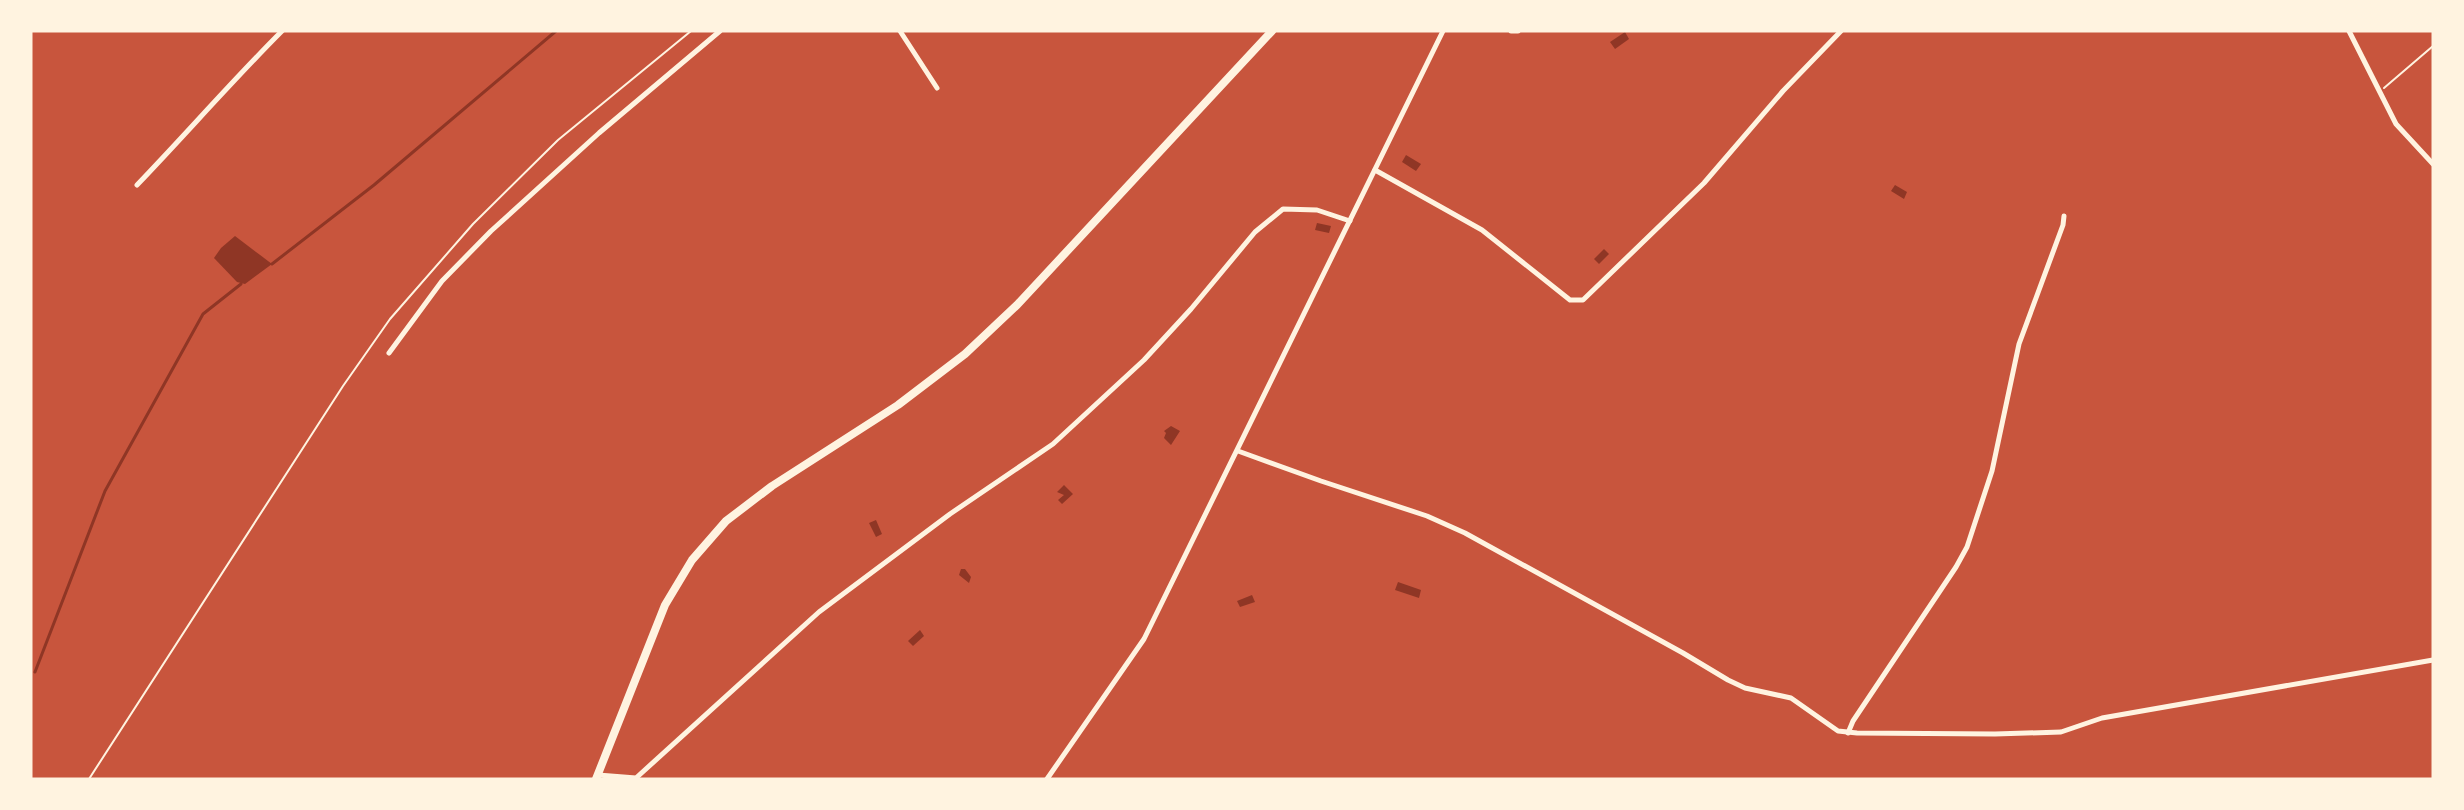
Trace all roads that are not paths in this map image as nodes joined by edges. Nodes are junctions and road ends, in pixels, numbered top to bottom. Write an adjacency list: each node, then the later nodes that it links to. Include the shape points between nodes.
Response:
1 (282, 31): 13 (street)
2 (720, 31): 16 (street, via 491,230 442,281)
3 (900, 31): 10 (street)
4 (1272, 31): 20 (main road, via 1017,305 964,354 898,405 772,486 726,520 692,560 665,605)
5 (1443, 31): 12 (street)
6 (1511, 31): 7 (street)
7 (1518, 31)
8 (1841, 31): 12 (street, via 1783,91 1704,183 1583,300 1570,300 1482,230)
9 (2349, 31): 11 (street, via 2396,124)
10 (937, 88)
11 (2433, 164)
12 (1375, 170): 15 (street)
13 (137, 184)
14 (2064, 216): 19 (street, via 2019,344 1992,471 1967,547 1853,720)
15 (1350, 221): 17 (street); 20 (street, via 1317,210 1282,209 1255,232 1144,360 1053,444 950,514 819,612 636,778)
16 (388, 352)
17 (1238, 451): 19 (street, via 1457,529 1728,680 1745,688 1791,698 1832,727); 21 (street, via 1144,639)
18 (2433, 660): 19 (street, via 2102,718 2061,732)
19 (1848, 733)
20 (597, 777)
21 (1047, 779)

